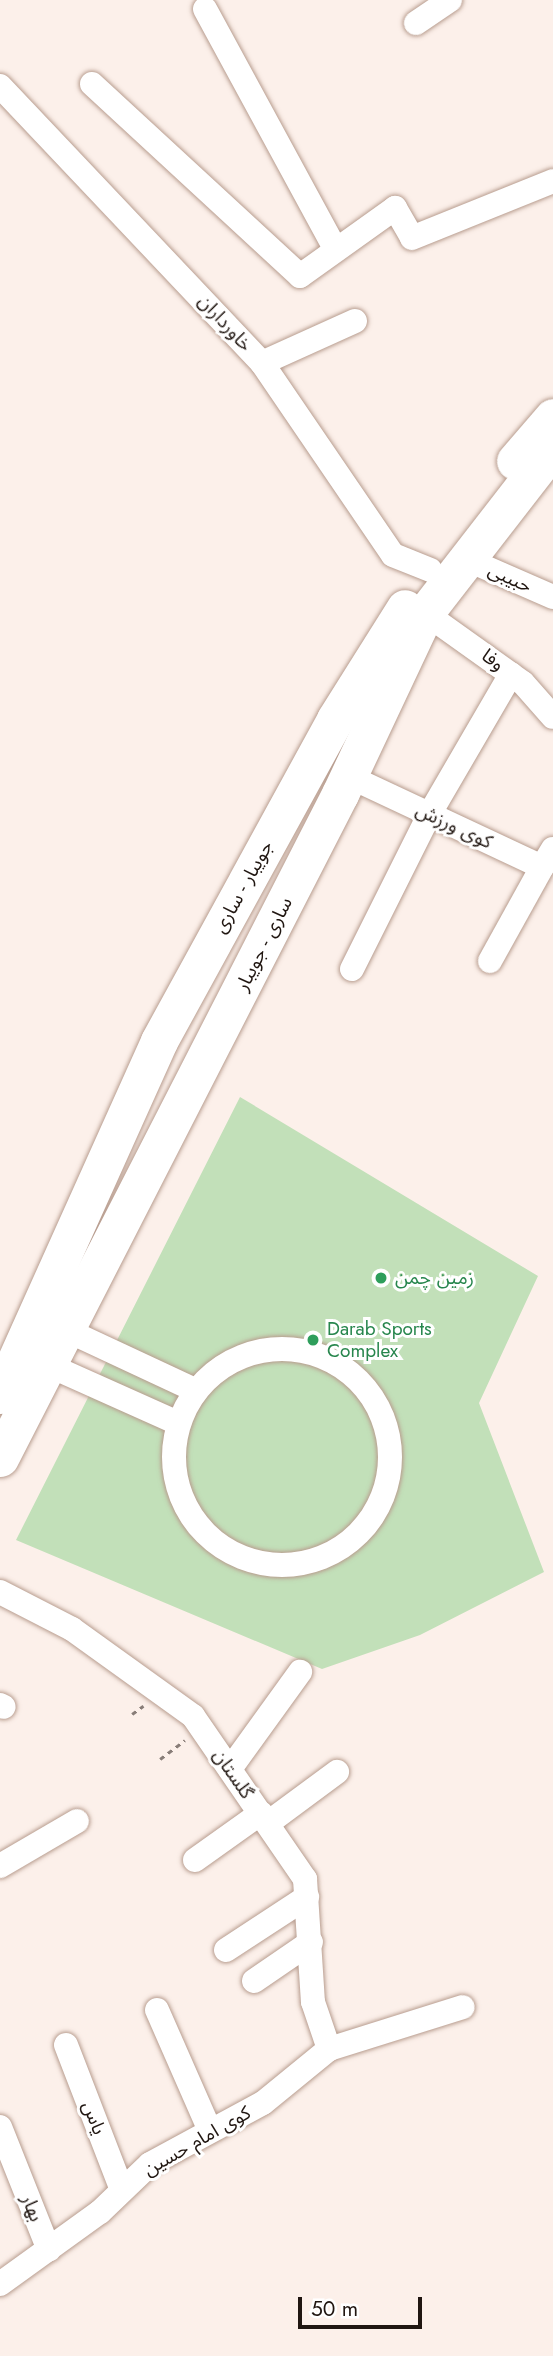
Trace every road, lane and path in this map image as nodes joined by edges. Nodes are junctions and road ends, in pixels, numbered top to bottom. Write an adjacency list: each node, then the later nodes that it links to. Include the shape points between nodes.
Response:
1 (450, 0): 3 (street)
2 (205, 9): 7 (street)
3 (416, 23)
4 (92, 84): 7 (street, via 300,276)
5 (0, 86): 9 (street, خاورداران)
6 (553, 181): 7 (street, via 411,238 395,208)
7 (336, 250)
8 (355, 321): 9 (street)
9 (262, 363): 13 (street, خاورداران, via 393,555)
10 (553, 417): 13 (highway, جویبار - ساری)
11 (553, 448): 12 (highway, ساری - جویبار)
12 (466, 559): 14 (street, حبیبی); 15 (highway, ساری - جویبار)
13 (430, 570): 22 (highway, جویبار - ساری, via 335,719)
14 (553, 597)
15 (425, 613): 16 (street, وفا); 18 (highway, ساری - جویبار)
16 (511, 674): 17 (street, وفا); 19 (street)
17 (553, 717)
18 (348, 776): 19 (street, کوی ورزش); 21 (highway, ساری - جویبار)
19 (429, 815): 20 (street, کوی ورزش); 24 (street)
20 (547, 858): 23 (street)
21 (301, 870): 22 (highway, via 265,912 234,977 208,983); 25 (highway, ساری - جویبار)
22 (206, 952): 26 (highway, جویبار - ساری)
23 (490, 961)
24 (352, 970)
25 (208, 1054): 26 (highway, via 195,1032 183,1037 100,1203); 27 (highway, ساری - جویبار)
26 (68, 1237): 30 (highway, جویبار - ساری)
27 (64, 1329): 28 (highway, ساری - جویبار); 29 (street)
28 (46, 1364): 31 (street); 32 (highway, ساری - جویبار)
29 (195, 1390): 31 (street); 31 (street, via 222,1365 256,1351 293,1348 326,1357 355,1377 381,1415 390,1472 380,1505 360,1534 332,1555 297,1566 260,1565 226,1551 198,1527 179,1496 173,1459)
30 (0, 1395)
31 (178, 1423)
32 (0, 1458)
33 (0, 1592): 35 (street, گلستان, via 142,1676)
34 (300, 1672): 37 (street)
35 (201, 1727): 36 (path); 37 (street, گلستان)
36 (160, 1759)
37 (230, 1769): 39 (street, گلستان)
38 (337, 1772): 39 (street)
39 (265, 1818): 41 (street); 43 (street, گلستان, via 305,1879)
40 (77, 1821): 42 (street)
41 (195, 1860)
42 (0, 1866)
43 (307, 1897): 44 (street, گلستان); 45 (street)
44 (311, 1942): 46 (street); 50 (street, گلستان, via 313,2002)
45 (226, 1950)
46 (254, 1981)
47 (463, 2007): 50 (street)
48 (157, 2010): 52 (street)
49 (66, 2045): 53 (street, یاس)
50 (328, 2049): 52 (street, کوی امام حسین, via 263,2104)
51 (0, 2127): 54 (street, بهار)
52 (210, 2131): 53 (street, کوی امام حسین, via 150,2164)
53 (122, 2190): 54 (street, کوی امام حسین)
54 (49, 2250): 55 (street, کوی امام حسین)
55 (0, 2284)

